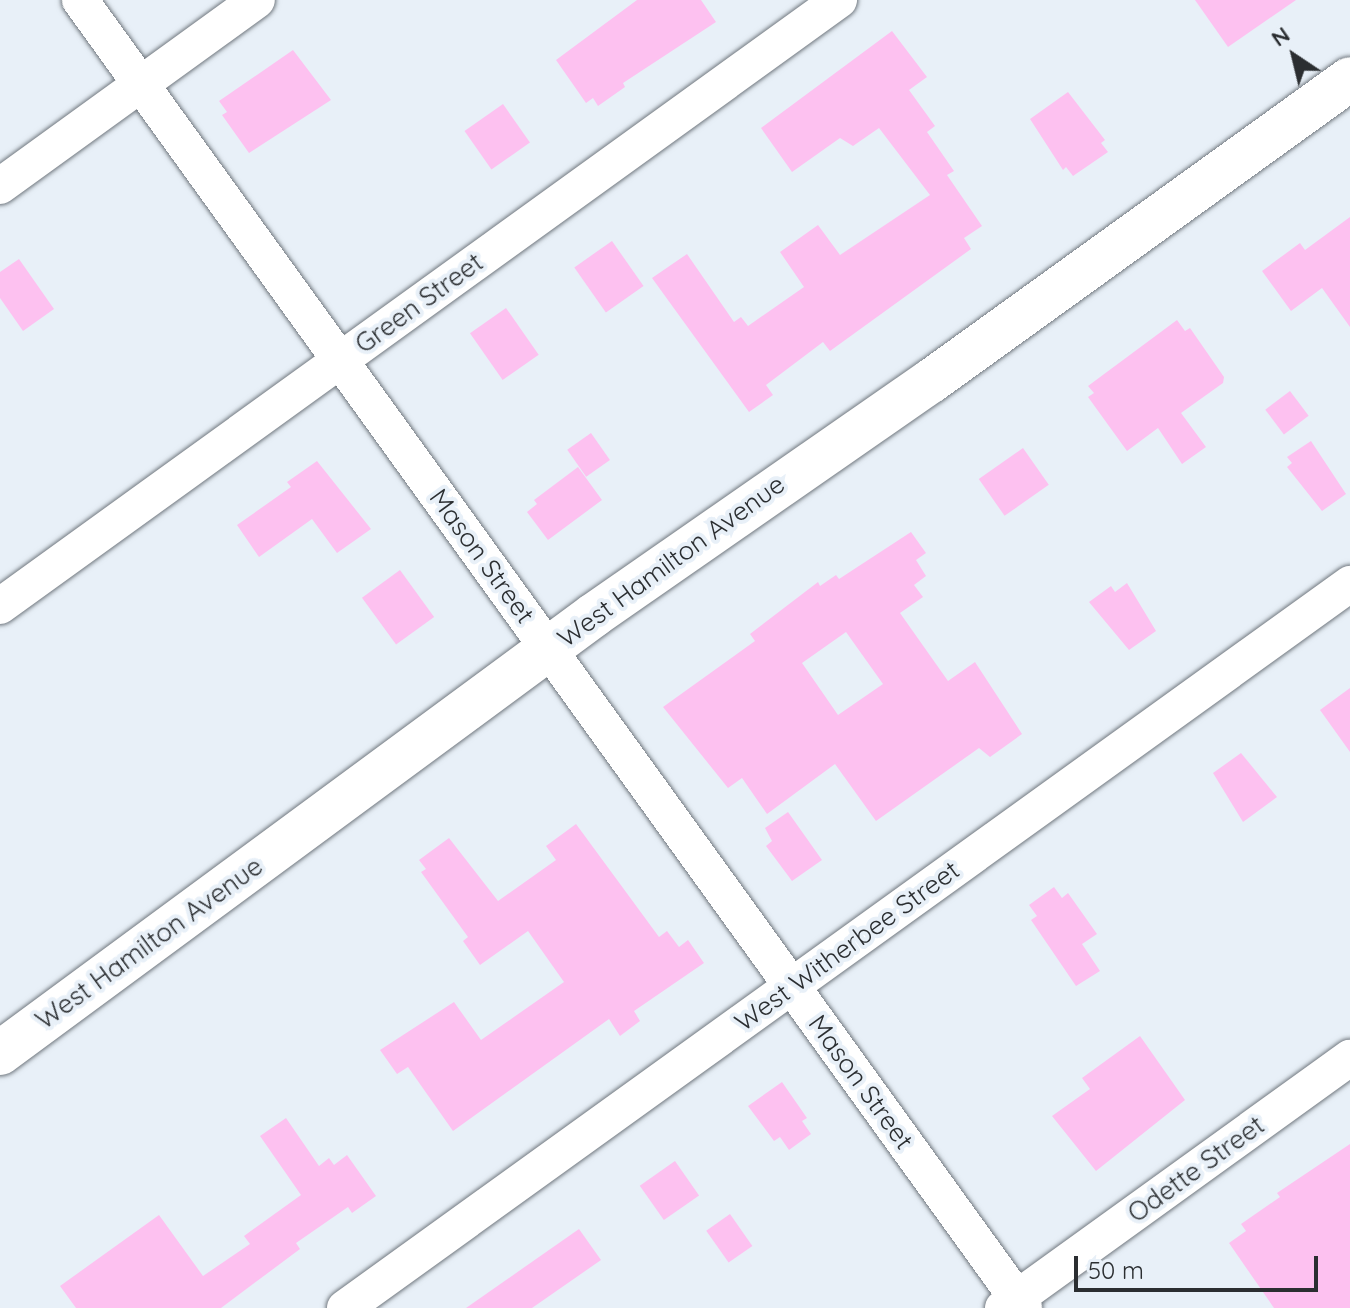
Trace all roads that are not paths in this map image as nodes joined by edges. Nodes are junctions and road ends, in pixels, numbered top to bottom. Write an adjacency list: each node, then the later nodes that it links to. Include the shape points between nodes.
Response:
1 (80, 0): 5 (street, Mason Street)
2 (257, 0): 5 (street)
3 (839, 0): 7 (street, Green Street)
4 (1350, 79): 10 (street, West Hamilton Avenue)
5 (141, 84): 6 (street); 7 (street, Mason Street)
6 (0, 186)
7 (340, 361): 9 (street, Green Street); 10 (street, Mason Street)
8 (1350, 584): 11 (street, West Witherbee Street)
9 (0, 606)
10 (549, 649): 11 (street, Mason Street); 12 (street, West Hamilton Avenue)
11 (791, 986): 14 (street, Mason Street); 15 (street, West Witherbee Street)
12 (0, 1053)
13 (1350, 1058): 14 (street, Odette Street)
14 (1015, 1305)
15 (345, 1308)

